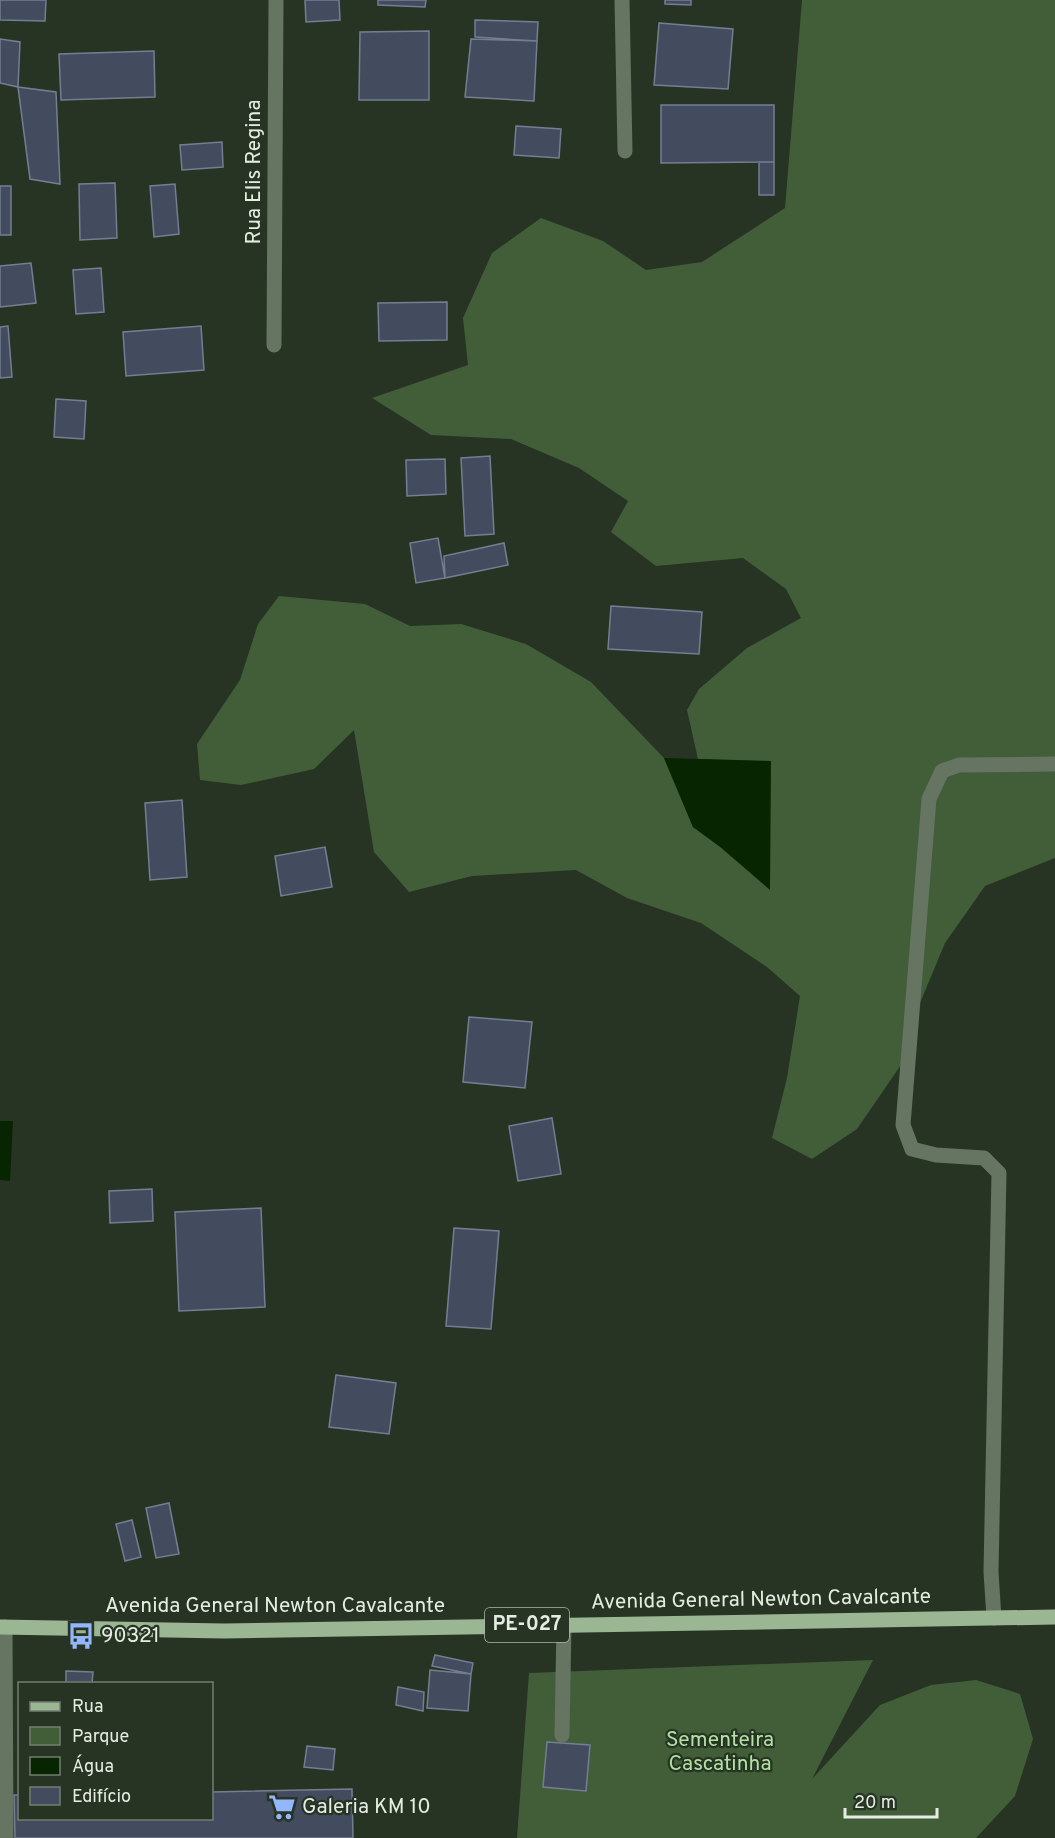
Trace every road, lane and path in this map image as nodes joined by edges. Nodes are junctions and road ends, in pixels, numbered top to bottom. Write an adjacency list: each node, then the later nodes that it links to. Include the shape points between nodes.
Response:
1 (276, 0): 4 (street, Rua Elis Regina)
2 (622, 0): 3 (street)
3 (625, 150)
4 (274, 345)
5 (1055, 764): 7 (street, via 959,765 942,771 929,799 903,1125 912,1149 984,1158 999,1173 991,1572)
6 (1055, 1617): 7 (main road, Avenida General Newton Cavalcante / PE-027)
7 (994, 1618): 8 (main road, Avenida General Newton Cavalcante / PE-027)
8 (564, 1624): 9 (main road, Avenida General Newton Cavalcante / PE-027, via 224,1630); 10 (street)
9 (2, 1627): 11 (street)
10 (562, 1735)
11 (6, 1838)

